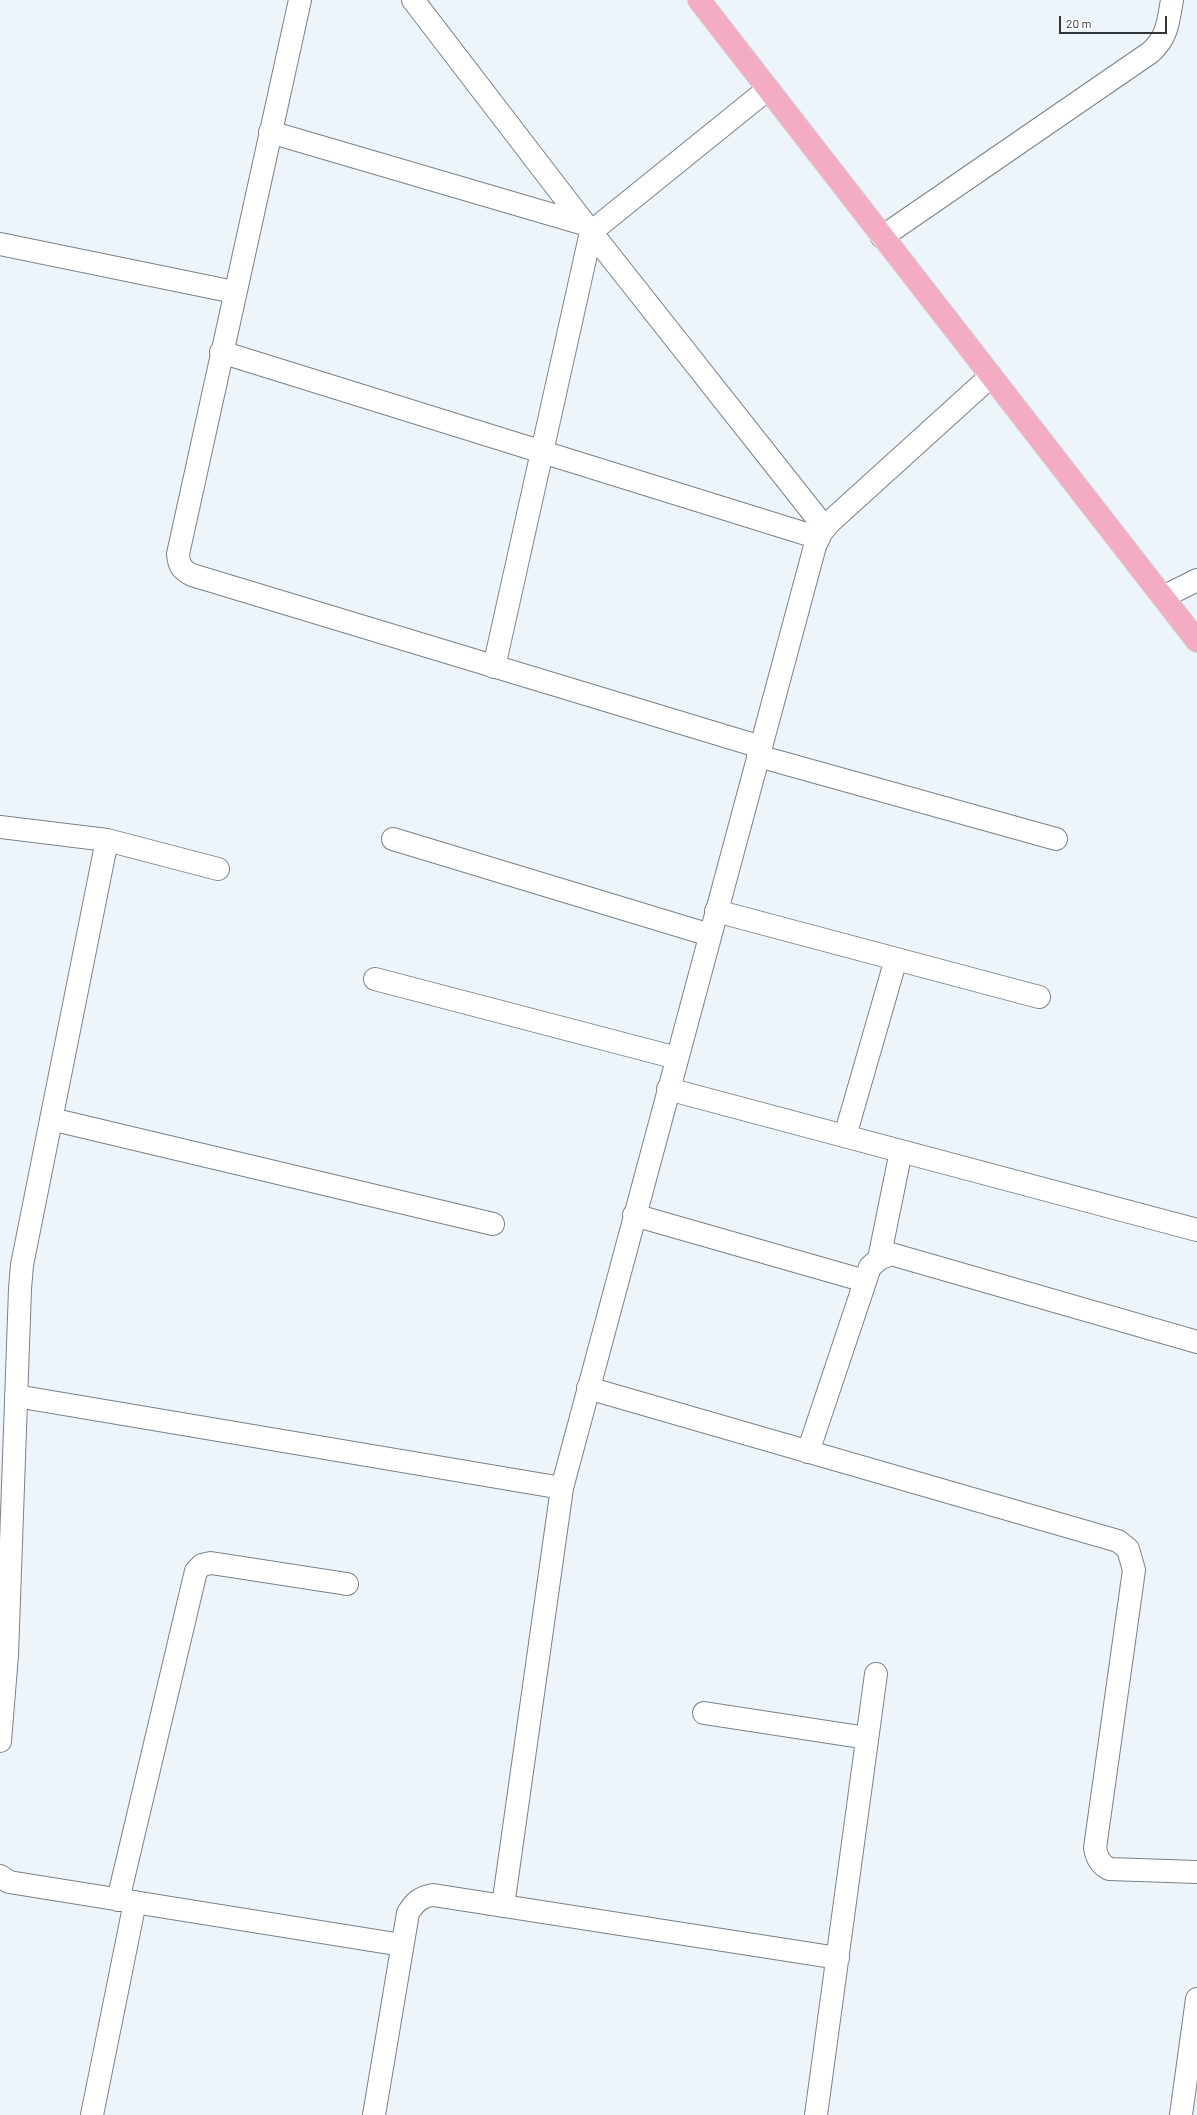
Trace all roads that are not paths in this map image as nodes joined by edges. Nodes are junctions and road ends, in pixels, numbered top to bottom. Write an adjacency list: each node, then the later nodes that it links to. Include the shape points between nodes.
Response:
1 (300, 0): 6 (street)
2 (413, 0): 7 (street)
3 (699, 0): 5 (main road)
4 (1172, 0): 8 (street, via 1167,30 1161,42 1151,52)
5 (768, 89): 7 (street); 8 (main road)
6 (270, 132): 7 (street); 10 (street)
7 (587, 228): 13 (street); 14 (street)
8 (882, 237): 12 (main road)
9 (0, 244): 10 (street)
10 (234, 292): 11 (street)
11 (221, 352): 13 (street); 18 (street, via 178,554 178,564 184,571)
12 (991, 376): 14 (street); 16 (main road)
13 (542, 452): 14 (street); 18 (street)
14 (822, 533): 19 (street)
15 (1197, 580): 16 (street)
16 (1163, 597): 17 (main road)
17 (1197, 641)
18 (494, 666): 19 (street)
19 (760, 752): 22 (street); 25 (street)
20 (0, 827): 23 (street)
21 (393, 839): 26 (street)
22 (1056, 839)
23 (107, 840): 24 (street); 32 (street)
24 (218, 869)
25 (716, 911): 26 (street); 27 (street)
26 (710, 935): 30 (street)
27 (896, 959): 29 (street); 33 (street)
28 (374, 979): 30 (street)
29 (1039, 997)
30 (677, 1058): 31 (street)
31 (668, 1089): 33 (street); 35 (street)
32 (51, 1120): 36 (street); 42 (street, via 22,1265)
33 (845, 1136): 34 (street)
34 (901, 1151): 37 (street); 38 (street)
35 (634, 1215): 39 (street); 41 (street)
36 (493, 1224)
37 (1197, 1230)
38 (879, 1259): 39 (street, via 870,1267); 40 (street, via 891,1254 901,1256)
39 (866, 1282): 43 (street)
40 (1197, 1342)
41 (588, 1388): 43 (street); 45 (street)
42 (16, 1396): 44 (street); 45 (street)
43 (808, 1452): 51 (street, via 1118,1541 1128,1549 1134,1570 1095,1848 1097,1858 1109,1869)
44 (7, 1479): 50 (street, via 7,1655)
45 (562, 1488): 54 (street)
46 (347, 1584): 53 (street, via 211,1563 202,1565 196,1571)
47 (876, 1674): 49 (street)
48 (704, 1713): 49 (street)
49 (867, 1738): 56 (street)
50 (0, 1742)
51 (1197, 1872)
52 (0, 1876): 53 (street, via 9,1882)
53 (127, 1901): 55 (street); 59 (street)
54 (503, 1906): 55 (street, via 434,1895 423,1897 408,1913); 56 (street)
55 (402, 1945): 60 (street)
56 (838, 1958): 61 (street)
57 (1197, 1999): 58 (street)
58 (1190, 2093): 62 (street)
59 (92, 2115)
60 (374, 2115)
61 (816, 2115)
62 (1181, 2115)

